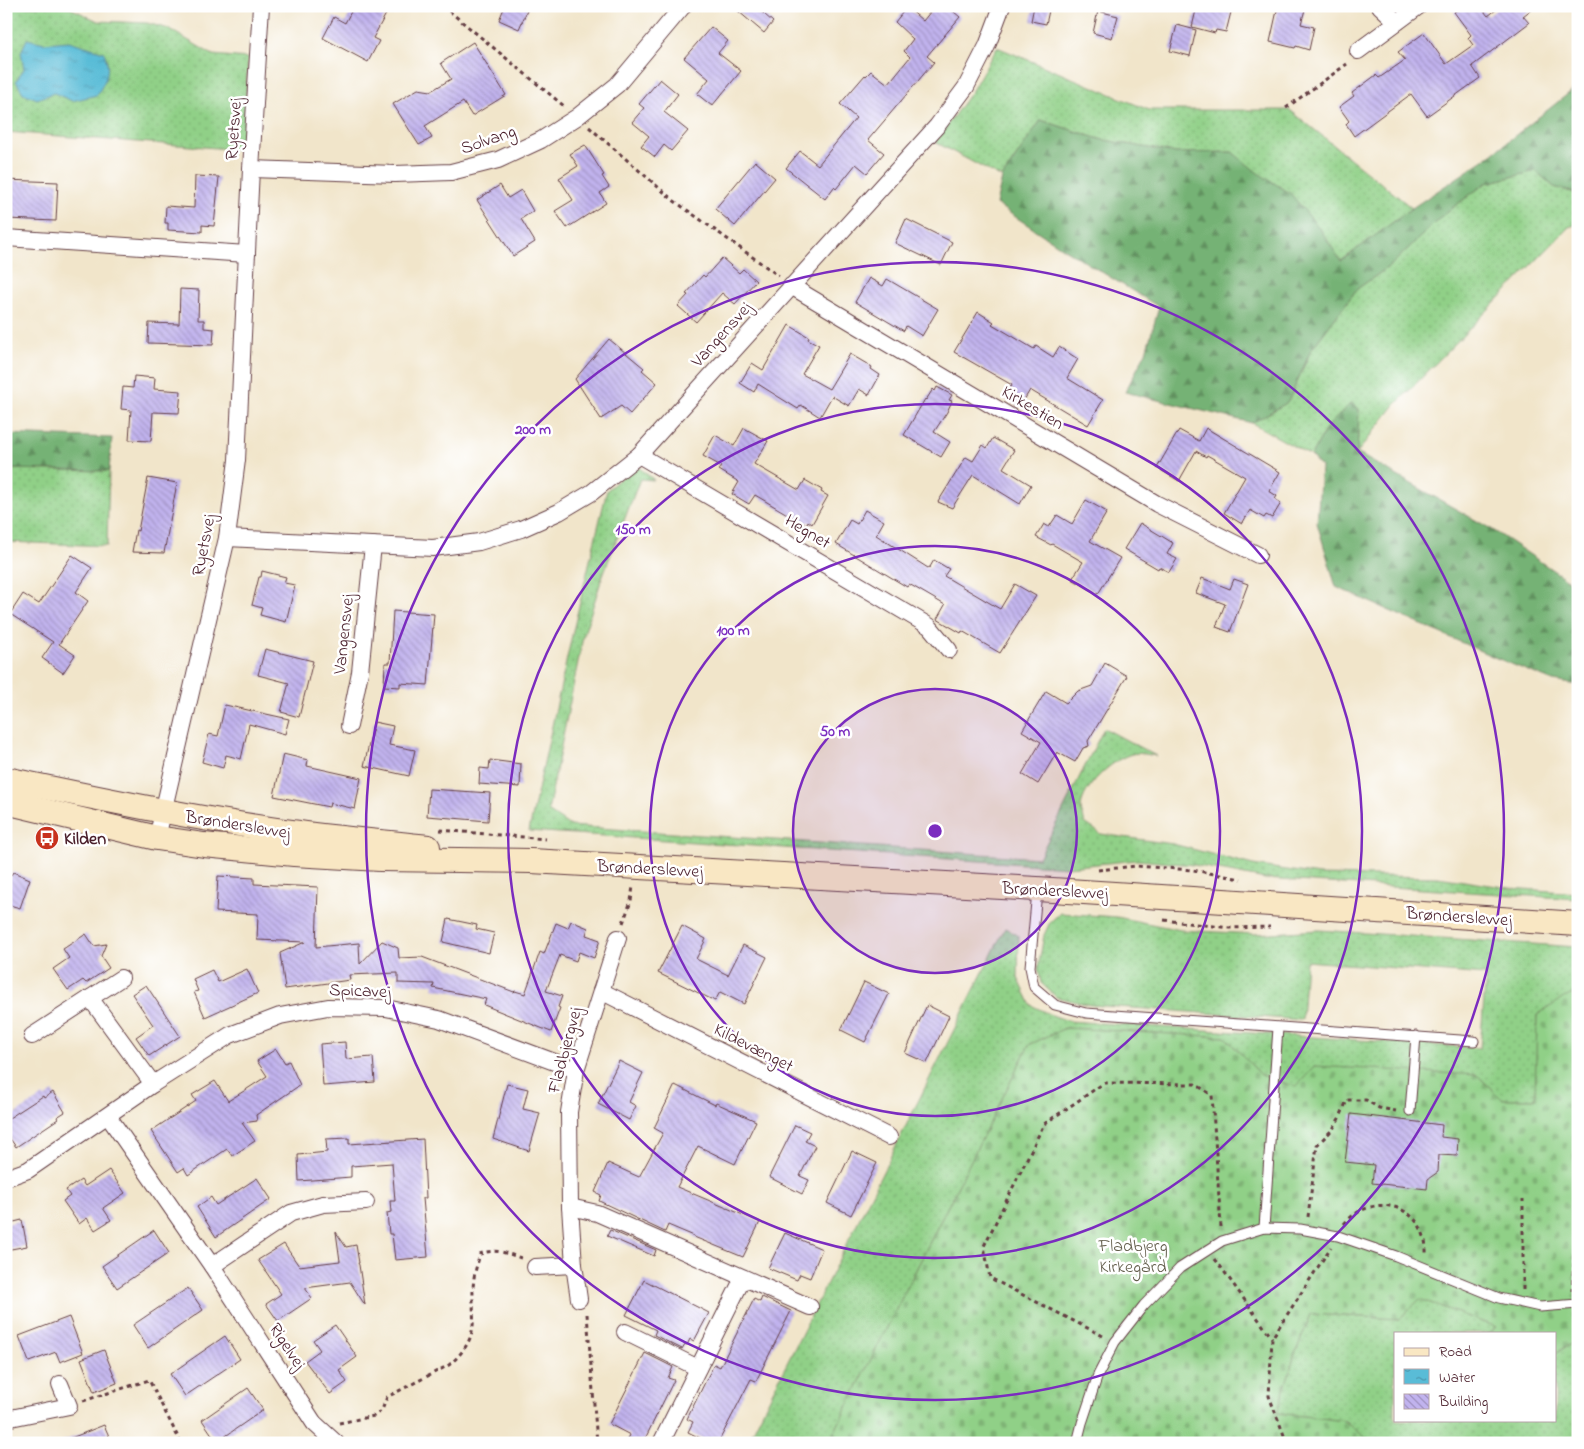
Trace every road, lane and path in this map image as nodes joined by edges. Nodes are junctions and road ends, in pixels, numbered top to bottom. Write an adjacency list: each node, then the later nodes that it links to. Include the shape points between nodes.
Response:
1 (261, 6): 11 (street, Ryetsvej)
2 (443, 6): 10 (path)
3 (684, 6): 10 (street, Solvang, via 617,85)
4 (1002, 6): 14 (street, Vangensvej, via 966,87 943,118)
5 (1380, 6): 7 (street)
6 (1419, 6): 7 (street)
7 (1397, 22): 8 (street)
8 (1358, 51): 9 (path, via 1355,58)
9 (1286, 108)
10 (577, 117): 11 (street, Solvang, via 541,140 498,160 451,172 394,174); 14 (path, via 673,200)
11 (250, 169): 13 (street, Ryetsvej)
12 (6, 238): 13 (street)
13 (247, 254): 16 (street, Ryetsvej, via 237,460)
14 (791, 286): 15 (street, Vangensvej); 18 (street, Kirkestien, via 1157,504)
15 (639, 455): 17 (street, Vangensvej, via 591,493 521,529 479,542 433,548); 19 (street, Hegnet, via 929,626)
16 (227, 538): 17 (street, Vangensvej); 23 (street, Ryetsvej)
17 (373, 545): 20 (street, Vangensvej, via 360,672)
18 (1258, 555)
19 (949, 650)
20 (349, 726)
21 (6, 779): 23 (main road, Brønderslevvej)
22 (6, 802): 25 (main road, Brønderslevvej)
23 (162, 812): 25 (street, Ryetsvej); 27 (main road, Brønderslevvej, via 300,834)
24 (439, 830): 26 (path)
25 (157, 838): 27 (main road, Brønderslevvej, via 380,860)
26 (548, 839)
27 (531, 860): 31 (main road, Brønderslevvej)
28 (1093, 871): 29 (path, via 1136,866 1193,870)
29 (1246, 880)
30 (633, 882): 33 (path, via 631,901)
31 (1037, 889): 32 (main road, Brønderslevvej); 37 (lane, via 1030,967 1034,987 1055,1005 1086,1013)
32 (1578, 924)
33 (618, 938): 35 (street, Fladbjergvej)
34 (121, 978): 36 (street)
35 (601, 992): 41 (street, Fladbjergvej); 45 (street, Kildevænget)
36 (90, 998): 38 (street); 42 (street)
37 (1278, 1028): 39 (lane); 52 (lane)
38 (32, 1036)
39 (1416, 1036): 40 (lane); 43 (lane)
40 (1474, 1040)
41 (576, 1070): 42 (street, Spicavej, via 439,1019 386,1008 328,1007 280,1016 230,1035); 50 (street, Fladbjergvej, via 569,1112)
42 (153, 1084): 44 (street, Spicavej)
43 (1410, 1111): 53 (path, via 1379,1108 1366,1100 1347,1100 1334,1129 1318,1144)
44 (108, 1116): 46 (street, Spicavej, via 28,1170); 58 (street, Rigelvej)
45 (889, 1138)
46 (6, 1178)
47 (1578, 1196): 51 (path)
48 (1524, 1199): 63 (path)
49 (366, 1202): 58 (street, via 322,1204 291,1213)
50 (570, 1207): 57 (street, Fladbjergvej); 61 (street, via 597,1213)
51 (1577, 1211): 64 (path, via 1572,1292)
52 (1264, 1228): 53 (lane); 55 (lane)
53 (1306, 1230): 54 (lane)
54 (1338, 1236): 60 (lane); 60 (path, via 1347,1221 1360,1210 1372,1206 1395,1207 1413,1218 1424,1236); 67 (path)
55 (1222, 1241): 56 (lane); 68 (path, via 1212,1095 1203,1089 1195,1084 1104,1083 1044,1124 984,1246 990,1278)
56 (1208, 1250): 67 (path); 68 (lane, via 1180,1268 1144,1305)
57 (574, 1265): 59 (street); 62 (street, Fladbjergvej)
58 (212, 1266): 73 (street, Rigelvej, via 314,1424)
59 (535, 1267): 73 (path, via 533,1262 498,1250 480,1254 474,1277 472,1336 456,1359 387,1397 382,1410 374,1416 333,1424)
60 (1423, 1268): 63 (lane, via 1500,1298)
61 (743, 1278): 65 (street); 69 (street)
62 (579, 1299): 75 (path, via 586,1302)
63 (1522, 1303): 64 (lane, via 1540,1307)
64 (1577, 1304)
65 (810, 1307)
66 (625, 1332): 69 (street)
67 (1272, 1338): 78 (path, via 1269,1396)
68 (1115, 1342): 77 (lane, via 1098,1376)
69 (698, 1368): 76 (street)
70 (60, 1384): 71 (street)
71 (68, 1406): 72 (street); 74 (path, via 149,1380)
72 (6, 1419)
73 (330, 1438)
74 (181, 1443)
75 (598, 1443)
76 (661, 1443)
77 (1077, 1443)
78 (1287, 1443)

